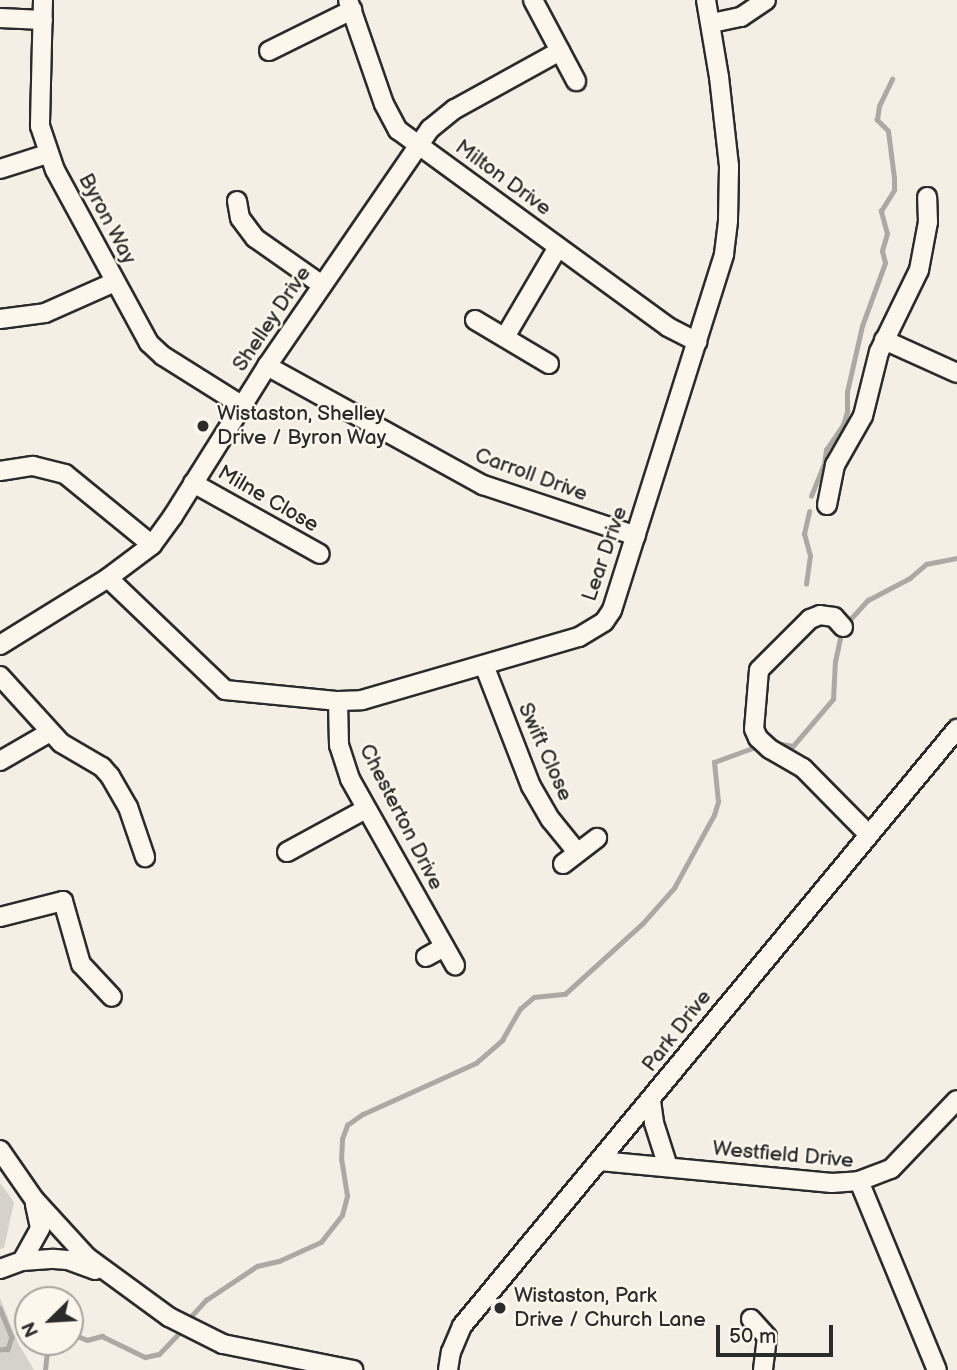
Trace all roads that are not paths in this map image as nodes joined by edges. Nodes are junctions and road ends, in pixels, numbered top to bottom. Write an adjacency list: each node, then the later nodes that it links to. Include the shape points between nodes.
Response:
1 (43, 0): 7 (street, Byron Way)
2 (533, 0): 10 (street)
3 (706, 0): 8 (street, Lear Drive)
4 (766, 0): 8 (street, via 741,17)
5 (350, 5): 9 (street); 12 (street, Milton Drive, via 389,115 398,130)
6 (0, 18): 7 (street)
7 (43, 20): 13 (street, Byron Way, via 39,110)
8 (712, 23): 24 (street, Lear Drive, via 729,166 728,220 720,272)
9 (269, 51)
10 (560, 51): 11 (street); 12 (street, Shelley Drive, via 455,109)
11 (576, 81)
12 (418, 145): 17 (street, Milton Drive); 19 (street, Shelley Drive)
13 (47, 154): 14 (street); 18 (street, Byron Way)
14 (0, 169)
15 (927, 197): 23 (street, via 919,270)
16 (237, 201): 19 (street, via 240,218 255,237)
17 (558, 247): 22 (street); 24 (street, Milton Drive, via 668,327)
18 (115, 282): 20 (street, via 45,313); 28 (street, Byron Way, via 157,352)
19 (322, 285): 26 (street, Shelley Drive)
20 (0, 319)
21 (475, 320): 22 (street)
22 (505, 337): 25 (street)
23 (884, 340): 27 (street); 31 (street, via 863,416 835,465)
24 (697, 342): 32 (street, Lear Drive)
25 (549, 364)
26 (267, 366): 28 (street, Shelley Drive); 32 (street, Carroll Drive, via 483,485)
27 (957, 373)
28 (241, 405): 30 (street, Shelley Drive)
29 (0, 471): 33 (street, via 33,466 65,474)
30 (193, 483): 33 (street, Shelley Drive); 34 (street, Milne Close)
31 (827, 505)
32 (636, 536): 38 (street, Lear Drive, via 612,610 599,627)
33 (152, 545): 35 (street, Shelley Drive)
34 (320, 554)
35 (108, 578): 37 (street, Shelley Drive); 40 (street, Lear Drive, via 225,690)
36 (843, 627): 45 (street, via 834,617 810,619 760,670 754,729 764,744 803,768)
37 (0, 645)
38 (484, 664): 40 (street, Lear Drive, via 362,700); 48 (street, Swift Close, via 531,786)
39 (0, 676): 42 (street)
40 (338, 701): 44 (street, Chesterton Drive, via 338,746)
41 (957, 729): 45 (street, Park Drive)
42 (51, 732): 43 (street); 49 (street, via 110,775 122,794 129,832)
43 (1, 757)
44 (366, 809): 47 (street); 52 (street, Chesterton Drive)
45 (869, 835): 57 (street, Park Drive)
46 (597, 838): 48 (street)
47 (286, 852)
48 (577, 852): 50 (street)
49 (145, 857)
50 (563, 864)
51 (0, 917): 55 (street, via 63,901 81,964)
52 (444, 947): 53 (street); 54 (street, Chesterton Drive)
53 (426, 957)
54 (455, 965)
55 (112, 997)
56 (957, 1100): 61 (street, via 891,1169)
57 (651, 1101): 59 (street, Park Drive); 60 (street, via 653,1123)
58 (0, 1150): 62 (street)
59 (600, 1161): 60 (street, Westfield Drive); 69 (street, Park Drive, via 462,1326)
60 (668, 1167): 61 (street, Westfield Drive)
61 (859, 1181): 71 (street, Westfield Drive)
62 (34, 1199): 63 (street, via 40,1228); 65 (street)
63 (22, 1261): 64 (street); 65 (street, via 68,1260)
64 (0, 1269)
65 (107, 1275): 67 (street, via 193,1331 223,1344)
66 (751, 1319): 70 (street, via 767,1337)
67 (310, 1366): 68 (street)
68 (353, 1370)
69 (448, 1370)
70 (763, 1370)
71 (937, 1370)

